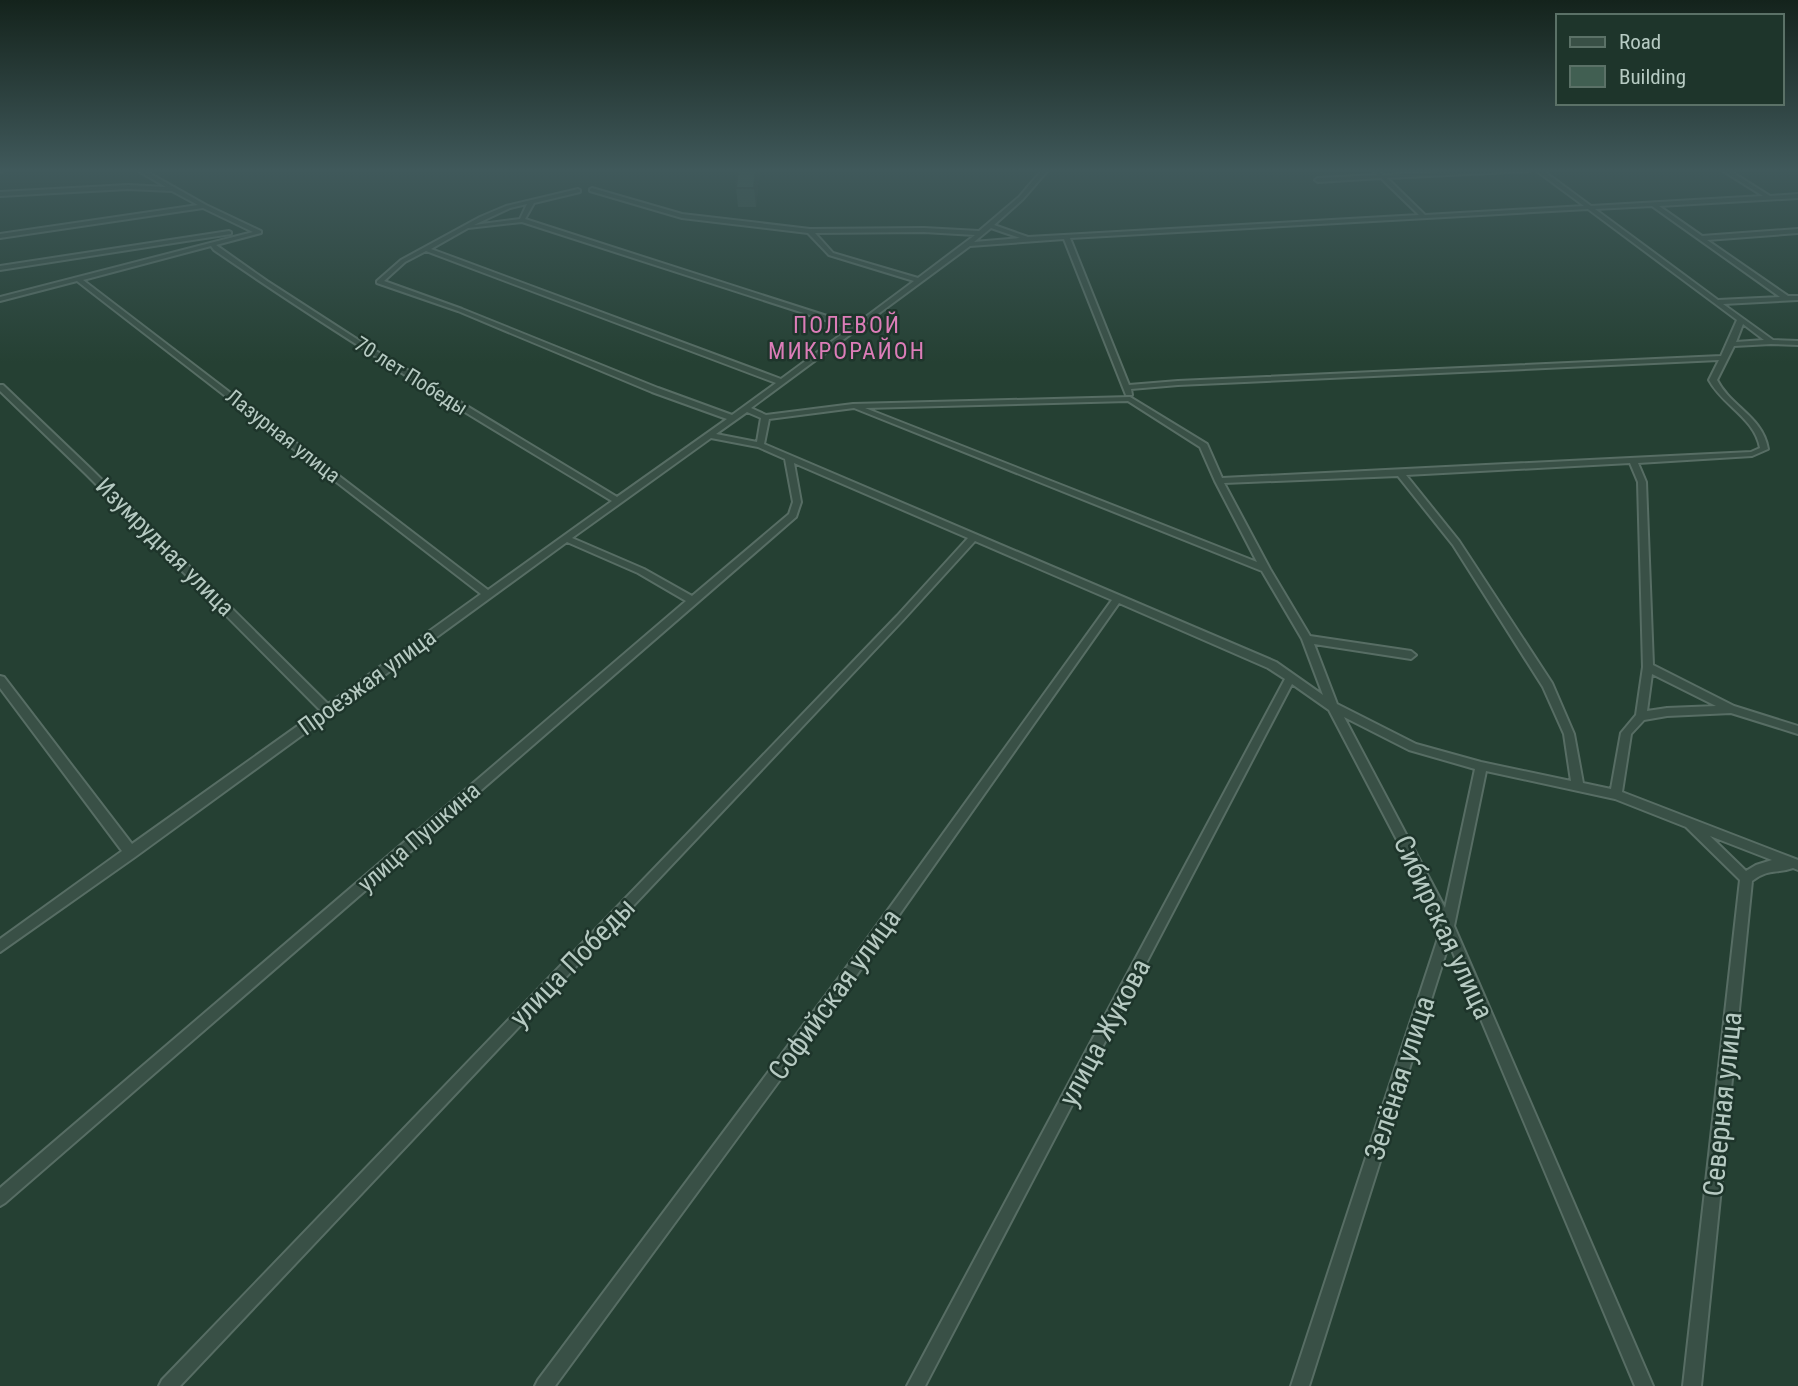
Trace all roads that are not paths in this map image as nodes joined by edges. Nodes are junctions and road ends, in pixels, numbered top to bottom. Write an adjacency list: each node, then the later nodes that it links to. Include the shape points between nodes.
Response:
1 (217, 234): 18 (street)
2 (249, 234): 15 (street)
3 (456, 234): 17 (street)
4 (565, 234): 26 (street)
5 (812, 234): 20 (street, via 831,254)
6 (980, 234): 16 (street, Проезжая улица)
7 (1013, 234): 14 (street)
8 (1122, 234): 12 (street)
9 (1626, 234): 24 (street)
10 (1697, 234): 13 (street)
11 (1762, 234): 13 (street)
12 (1066, 237): 14 (street); 33 (street)
13 (1703, 238): 23 (street)
14 (1027, 239): 16 (street)
15 (212, 243): 19 (street); 45 (street, 70 лет Победы, via 375,355)
16 (968, 244): 20 (street, Проезжая улица)
17 (426, 249): 31 (street); 38 (street, via 379,282)
18 (0, 268)
19 (78, 279): 22 (street); 49 (street, Лазурная улица)
20 (919, 280): 26 (street, Проезжая улица)
21 (1798, 298): 23 (street)
22 (0, 299)
23 (1787, 299): 24 (street)
24 (1715, 302): 25 (street)
25 (1741, 320): 27 (street); 29 (street)
26 (855, 327): 31 (street, Проезжая улица)
27 (1770, 342): 28 (street); 29 (street)
28 (1798, 342)
29 (1731, 344): 30 (street)
30 (1724, 358): 33 (street); 42 (street, via 1713,380 1717,391 1751,423 1764,449 1752,454)
31 (781, 382): 36 (street, Проезжая улица)
32 (0, 387): 59 (street, Изумрудная улица)
33 (1129, 387): 34 (street)
34 (1130, 399): 35 (street); 44 (street, Сибирская улица, via 1204,446)
35 (853, 406): 37 (street); 48 (street)
36 (746, 408): 37 (street); 38 (street, Проезжая улица)
37 (765, 417): 40 (street)
38 (733, 418): 39 (street, Проезжая улица)
39 (708, 435): 40 (street); 45 (street, Проезжая улица)
40 (760, 445): 41 (street)
41 (789, 457): 46 (street); 51 (street, улица Пушкина, via 797,502 793,515)
42 (1633, 461): 43 (street); 54 (street, via 1642,482)
43 (1400, 473): 44 (street); 63 (street, via 1456,543 1548,686 1569,734)
44 (1219, 481): 48 (street, Сибирская улица)
45 (616, 499): 47 (street, Проезжая улица)
46 (974, 536): 50 (street); 72 (street, улица Победы)
47 (564, 538): 49 (street, Проезжая улица); 51 (street, via 641,571)
48 (1265, 569): 52 (street, Сибирская улица)
49 (487, 594): 59 (street, Проезжая улица)
50 (1118, 598): 55 (street); 73 (street, Софийская улица, via 846,979)
51 (693, 601): 71 (street, улица Пушкина)
52 (1307, 639): 53 (street); 57 (street, Сибирская улица)
53 (1411, 655)
54 (1648, 667): 58 (street); 60 (street)
55 (1291, 677): 57 (street); 74 (street, улица Жукова)
56 (0, 680): 66 (street)
57 (1333, 707): 62 (street, via 1413,747); 69 (street, Сибирская улица)
58 (1730, 709): 60 (street); 61 (street)
59 (328, 711): 66 (street, Проезжая улица)
60 (1641, 716): 64 (street, via 1626,733)
61 (1798, 730)
62 (1481, 766): 63 (street); 69 (street, Зелёная улица)
63 (1578, 786): 64 (street)
64 (1616, 795): 65 (street)
65 (1686, 822): 67 (street); 68 (street)
66 (131, 853): 70 (street, Проезжая улица)
67 (1798, 865): 68 (street, via 1770,864)
68 (1746, 878): 77 (street, Северная улица)
69 (1448, 926): 75 (street, Зелёная улица); 76 (street, Сибирская улица)
70 (0, 946)
71 (0, 1198)
72 (168, 1386)
73 (544, 1386)
74 (916, 1386)
75 (1300, 1386)
76 (1644, 1386)
77 (1692, 1386)

